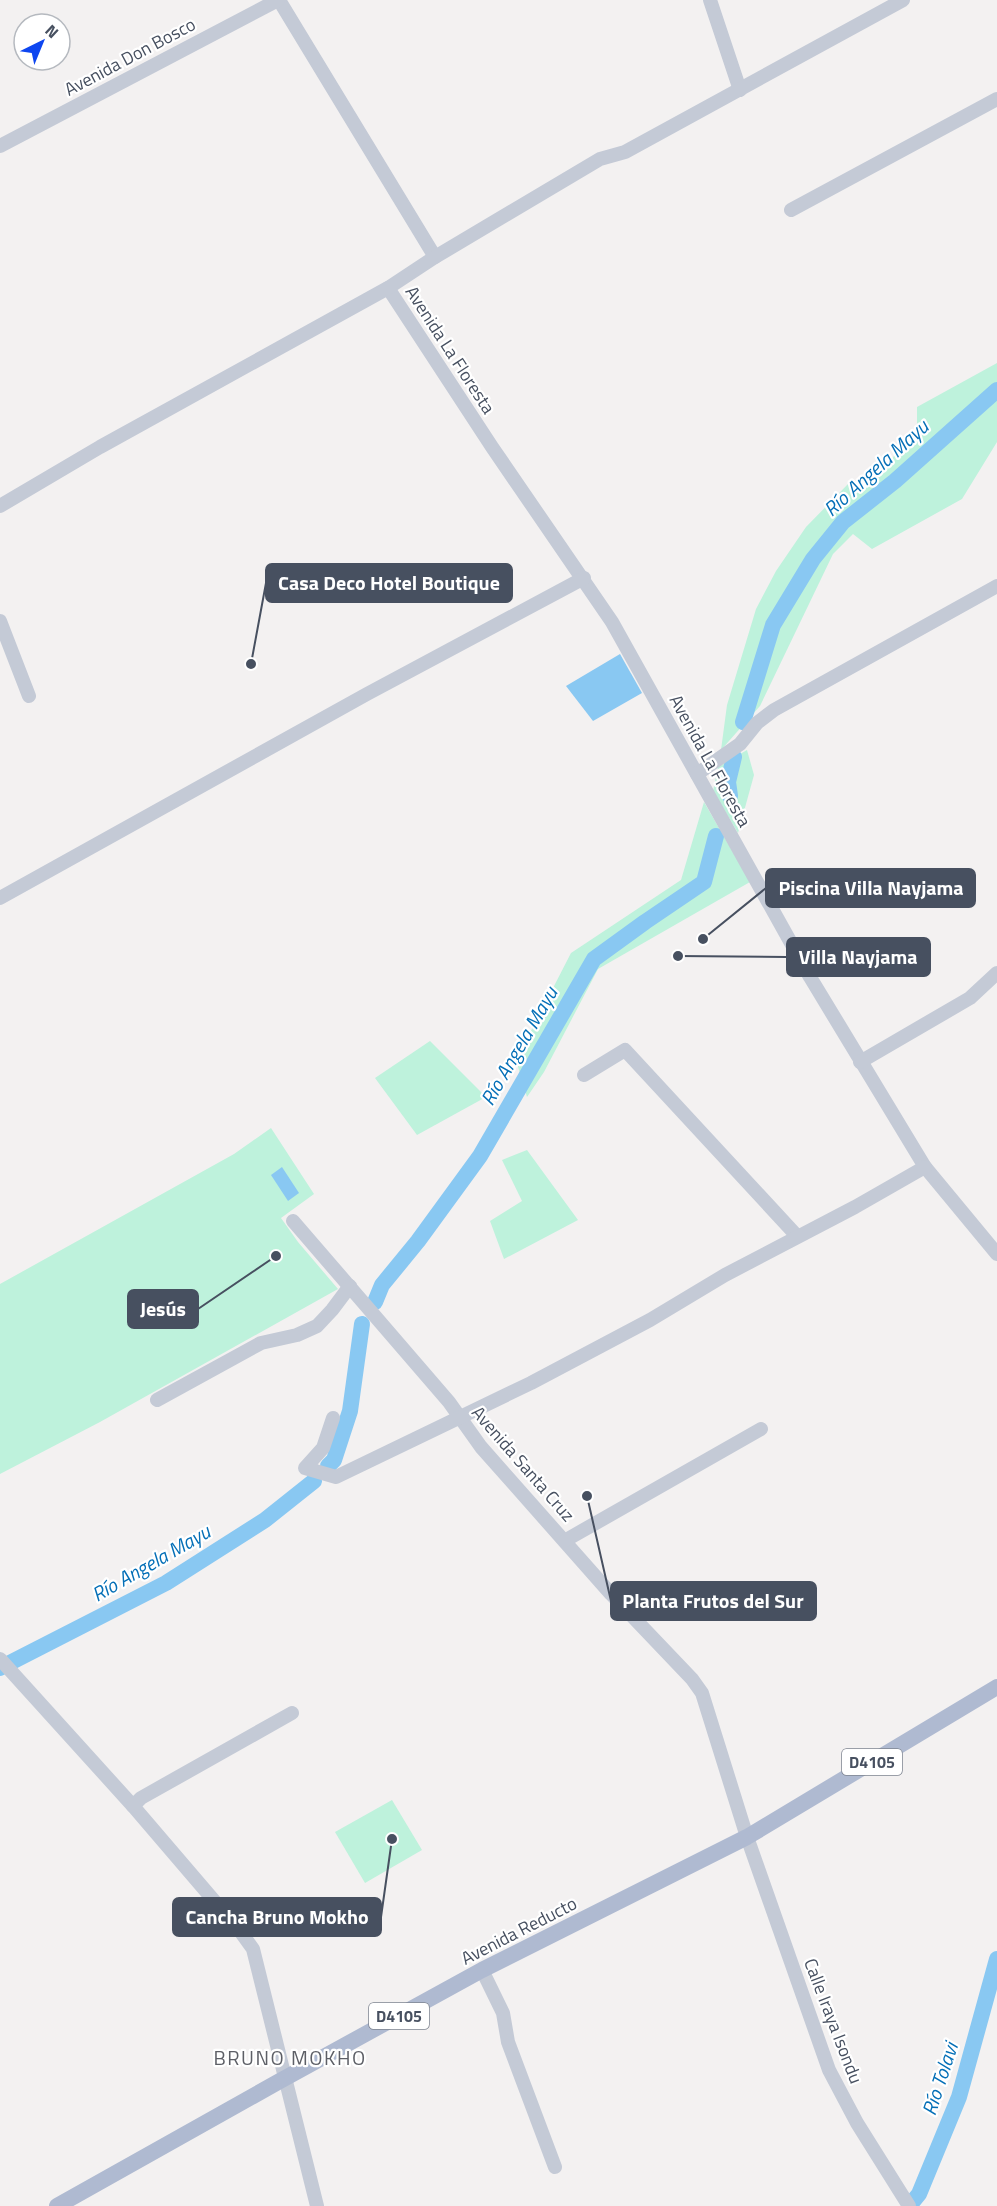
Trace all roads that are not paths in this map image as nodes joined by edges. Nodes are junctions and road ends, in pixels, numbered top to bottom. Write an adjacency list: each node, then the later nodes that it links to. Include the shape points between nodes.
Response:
1 (278, 0): 6 (street, Avenida Don Bosco); 8 (street)
2 (710, 0): 4 (street)
3 (903, 0): 4 (street)
4 (740, 90): 8 (street, via 625,152 600,159)
5 (997, 99): 7 (street)
6 (0, 146)
7 (791, 210)
8 (435, 257): 9 (street)
9 (388, 288): 10 (street); 11 (street, Avenida La Floresta)
10 (0, 506)
11 (584, 578): 15 (street, Avenida La Floresta); 16 (street)
12 (997, 586): 15 (street, via 774,710 740,744)
13 (0, 621): 14 (street)
14 (29, 696)
15 (697, 774): 18 (street, Avenida La Floresta)
16 (0, 898)
17 (997, 973): 18 (street, via 970,998)
18 (860, 1062): 20 (street, Avenida La Floresta)
19 (584, 1075): 22 (street, via 625,1050)
20 (925, 1167): 22 (street); 23 (street, Avenida La Floresta)
21 (292, 1221): 24 (street, Avenida Santa Cruz)
22 (797, 1236): 27 (street, via 640,1325)
23 (997, 1254)
24 (350, 1286): 25 (street, via 317,1326 261,1343); 27 (street, Avenida Santa Cruz)
25 (157, 1400)
26 (333, 1418): 27 (street, via 323,1448 305,1468 336,1477)
27 (459, 1418): 29 (street, Avenida Santa Cruz)
28 (761, 1429): 29 (street)
29 (566, 1540): 34 (street, Avenida Santa Cruz, via 702,1693)
30 (0, 1659): 33 (street)
31 (997, 1687): 34 (main road, Avenida Reducto / D4105)
32 (292, 1713): 33 (street)
33 (133, 1806): 36 (street, via 253,1949)
34 (747, 1837): 35 (main road, Avenida Reducto / D4105); 40 (street, Calle Iraya Isondu, via 829,2070)
35 (482, 1970): 36 (main road, Avenida Reducto / D4105); 37 (street, via 503,2013 508,2042)
36 (285, 2078): 38 (main road, Avenida Reducto / D4105); 39 (street)
37 (555, 2166)
38 (57, 2206)
39 (317, 2206)
40 (909, 2206)

